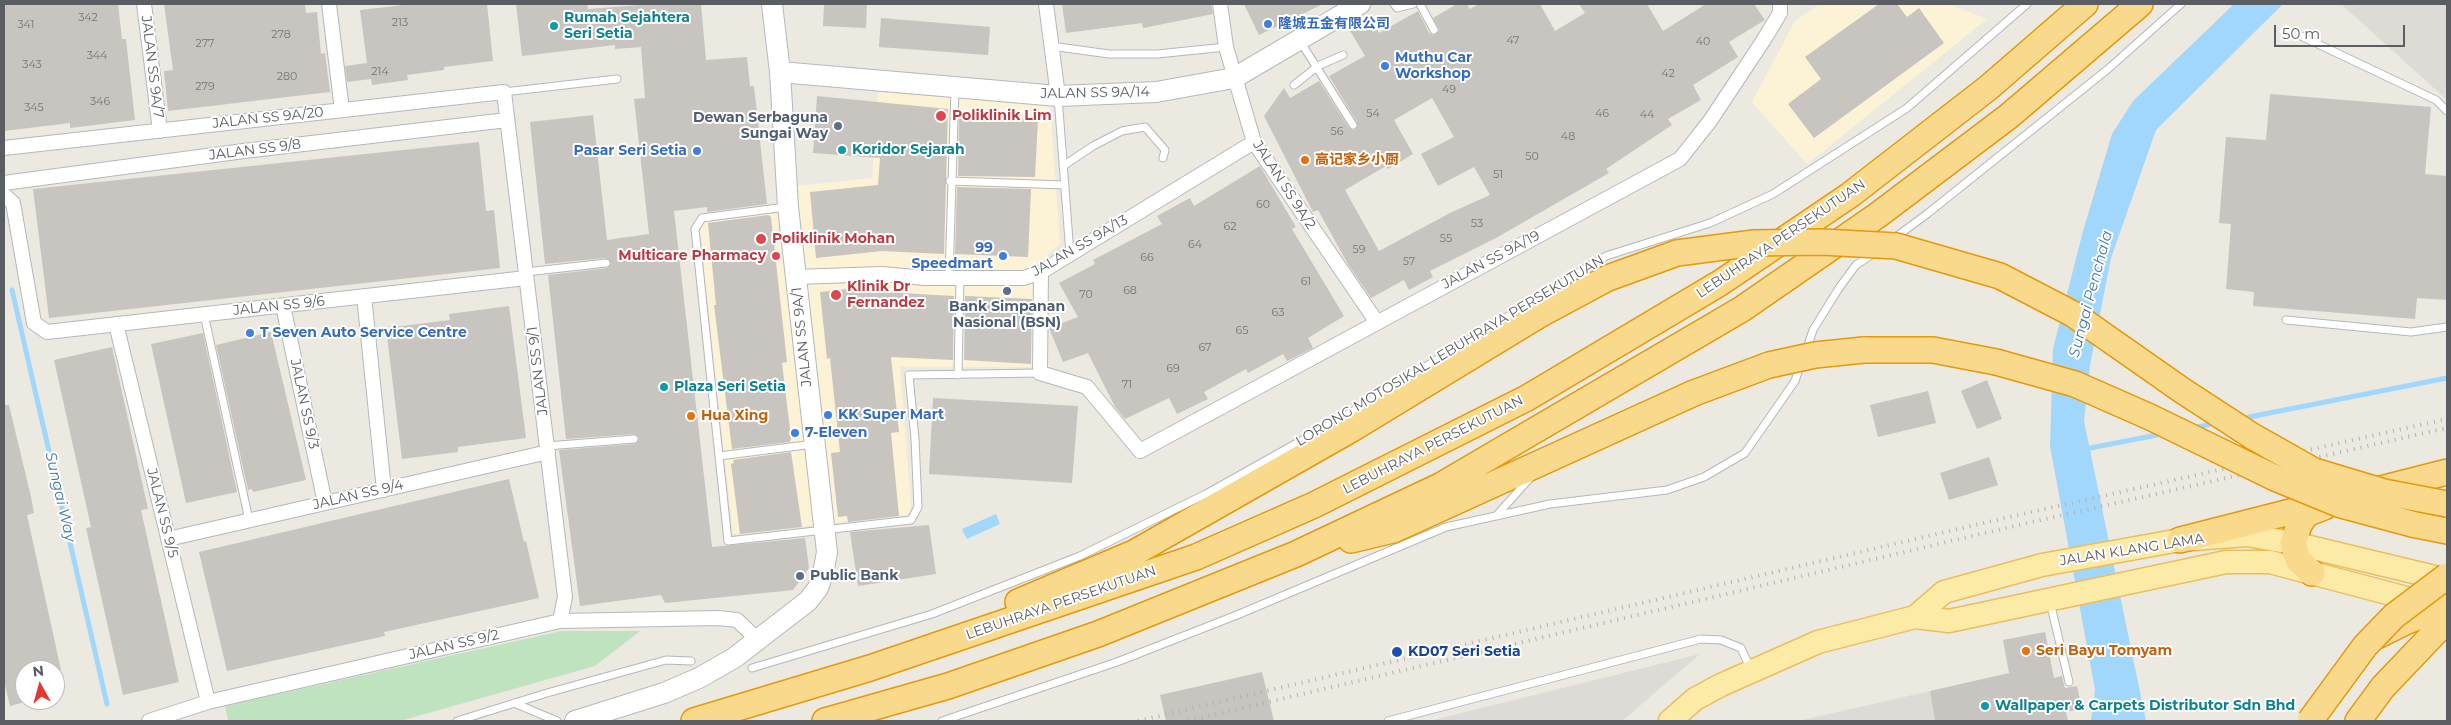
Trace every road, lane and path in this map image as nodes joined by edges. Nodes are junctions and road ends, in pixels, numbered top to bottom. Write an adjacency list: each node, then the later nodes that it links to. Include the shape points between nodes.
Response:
1 (144, 4): 33 (street, JALAN SS 9A/7)
2 (329, 4): 29 (street)
3 (772, 4): 22 (street, JALAN SS 9A/1)
4 (1046, 4): 18 (street)
5 (1220, 4): 19 (street, JALAN SS 9A/2)
6 (1360, 4): 17 (street, JALAN SS 9A/14)
7 (1394, 4): 8 (lane, via 1397,8)
8 (1413, 4)
9 (1420, 4): 15 (lane)
10 (1780, 4): 53 (street, JALAN SS 9A/19, via 1780,14 1763,41 1710,121 1680,159)
11 (2027, 4): 57 (lane, LORONG MOTOSIKAL LEBUHRAYA PERSEKUTUAN, via 1907,108 1773,194 1710,223 1606,256)
12 (2085, 4): 89 (highway, LEBUHRAYA PERSEKUTUAN, via 1988,88 1850,195 1720,283 1527,398 1314,505 1196,557)
13 (2140, 4): 79 (highway, via 2009,116 1878,215 1742,309 1440,486)
14 (2181, 4): 70 (lane, via 2108,69 1927,214 1856,265 1813,330 1796,381 1744,453 1704,477 1667,490 1550,504)
15 (1434, 30)
16 (2301, 36): 30 (lane, via 2436,100)
17 (1300, 40): 21 (lane); 23 (street, JALAN SS 9A/14)
18 (1051, 46): 19 (lane, via 1109,54 1158,54); 28 (street)
19 (1226, 47): 23 (street, JALAN SS 9A/2)
20 (1342, 55): 21 (lane)
21 (1318, 66): 25 (lane); 32 (lane)
22 (780, 72): 26 (street, JALAN SS 9A/14); 42 (street, JALAN SS 9A/1)
23 (1234, 78): 28 (street, JALAN SS 9A/14, via 1156,92); 34 (street, JALAN SS 9A/2)
24 (617, 79): 27 (lane)
25 (1294, 85)
26 (955, 87): 28 (street, JALAN SS 9A/14); 38 (lane)
27 (504, 92): 29 (street, JALAN SS 9A/20); 31 (street)
28 (1058, 96): 37 (lane)
29 (342, 110): 33 (street, JALAN SS 9A/20)
30 (2447, 111)
31 (507, 120): 39 (street, JALAN SS 9/8); 46 (street, JALAN SS 9/1)
32 (1353, 125)
33 (160, 130): 35 (street, JALAN SS 9A/20)
34 (1254, 142): 43 (street, JALAN SS 9A/13); 53 (street, JALAN SS 9A/2)
35 (4, 148)
36 (1163, 158): 37 (lane, via 1165,150 1145,127 1122,131)
37 (1063, 166): 40 (lane)
38 (950, 180): 40 (lane); 48 (lane)
39 (4, 183)
40 (1065, 185): 43 (lane)
41 (4, 195): 55 (street, JALAN SS 9/6, via 13,203 34,323 47,332)
42 (788, 207): 47 (street, JALAN SS 9A/1); 63 (lane, via 702,218 695,229)
43 (1070, 254): 45 (street, JALAN SS 9A/13)
44 (606, 263): 46 (lane)
45 (1041, 272): 48 (street, JALAN SS 9A/13, via 1024,278); 58 (street)
46 (526, 275): 49 (street, JALAN SS 9/6); 62 (street, JALAN SS 9/1)
47 (795, 277): 48 (street, JALAN SS 9A/13, via 882,274); 61 (street, JALAN SS 9A/1)
48 (954, 278): 59 (lane)
49 (364, 296): 50 (street, JALAN SS 9/6); 66 (street)
50 (283, 306): 51 (street, JALAN SS 9/6); 68 (street, JALAN SS 9/3)
51 (204, 314): 55 (street, JALAN SS 9/6); 71 (lane)
52 (2286, 320): 56 (lane, via 2411,332)
53 (1376, 321): 58 (street, JALAN SS 9A/19, via 1140,451 1087,388)
54 (1528, 321): 57 (lane); 69 (highway, bridge, via 1608,278 1677,253 1754,243 1896,246 2000,276 2073,314 2190,396 2314,471 2384,492); 89 (highway, via 1350,430 1134,553 973,620)
55 (116, 324): 76 (street, JALAN SS 9/5)
56 (2447, 327)
57 (1467, 343): 88 (lane, LORONG MOTOSIKAL LEBUHRAYA PERSEKUTUAN, via 1206,494 1080,556 932,614)
58 (1040, 373): 59 (lane)
59 (958, 375): 74 (lane, via 909,375 916,439 918,507 911,520)
60 (634, 439): 62 (lane)
61 (814, 444): 63 (lane); 74 (street, JALAN SS 9A/1)
62 (547, 449): 66 (street, JALAN SS 9/4); 85 (street, JALAN SS 9/1, via 565,597)
63 (719, 456): 74 (lane, via 728,541)
64 (1545, 461): 70 (lane); 72 (highway, bridge, via 1694,392 1769,364 1864,350 1933,350 1996,362 2074,384 2275,478 2342,505); 79 (highway, via 1393,530)
65 (2447, 472): 67 (highway)
66 (384, 490): 68 (street, JALAN SS 9/4)
67 (2346, 497): 77 (highway); 78 (highway, via 2306,514)
68 (325, 503): 71 (street, JALAN SS 9/4)
69 (2447, 504)
70 (1496, 516): 100 (lane, via 1446,527 1237,616 1117,662)
71 (249, 520): 76 (street, JALAN SS 9/4)
72 (2412, 524): 73 (highway); 75 (highway)
73 (2447, 526)
74 (825, 530): 86 (street, JALAN SS 9A/1, via 827,552 818,588 808,601)
75 (2447, 531)
76 (168, 539): 92 (street, JALAN SS 9/5)
77 (2180, 540): 78 (main road, JALAN KLANG LAMA, via 2247,535); 84 (main road, JALAN KLANG LAMA, via 2042,565 1944,592)
78 (2293, 543): 80 (highway, via 2298,560); 81 (main road, JALAN KLANG LAMA)
79 (1296, 554): 99 (highway, via 1098,634 948,686)
80 (2312, 573): 82 (main road, JALAN KLANG LAMA, via 2270,562 2226,562); 83 (main road, JALAN KLANG LAMA)
81 (2447, 578): 104 (highway, bridge, via 2394,616 2365,646)
82 (2050, 598): 84 (main road, JALAN KLANG LAMA, via 1949,621); 91 (lane)
83 (2446, 612): 103 (highway, via 2407,621 2371,639 2342,662); 105 (highway)
84 (1915, 617): 90 (main road, JALAN KLANG LAMA, via 1818,642)
85 (560, 621): 86 (street, JALAN SS 9/2, via 718,618 737,620); 92 (street, JALAN SS 9/2)
86 (758, 640): 97 (street, via 699,678)
87 (691, 661): 93 (lane, via 666,660)
88 (752, 668)
89 (870, 668): 98 (highway, LEBUHRAYA PERSEKUTUAN)
90 (1752, 671): 101 (lane, via 1741,648 1721,640 1701,639); 102 (main road, JALAN KLANG LAMA, via 1695,699)
91 (2069, 682)
92 (208, 702): 94 (street, JALAN SS 9/2)
93 (514, 703): 95 (lane); 96 (lane)
94 (149, 721)
95 (457, 721)
96 (557, 721)
97 (575, 721)
98 (694, 721)
99 (824, 721)
100 (942, 721)
101 (1388, 721)
102 (1670, 721)
103 (2304, 721)
104 (2310, 721)
105 (2358, 721)

